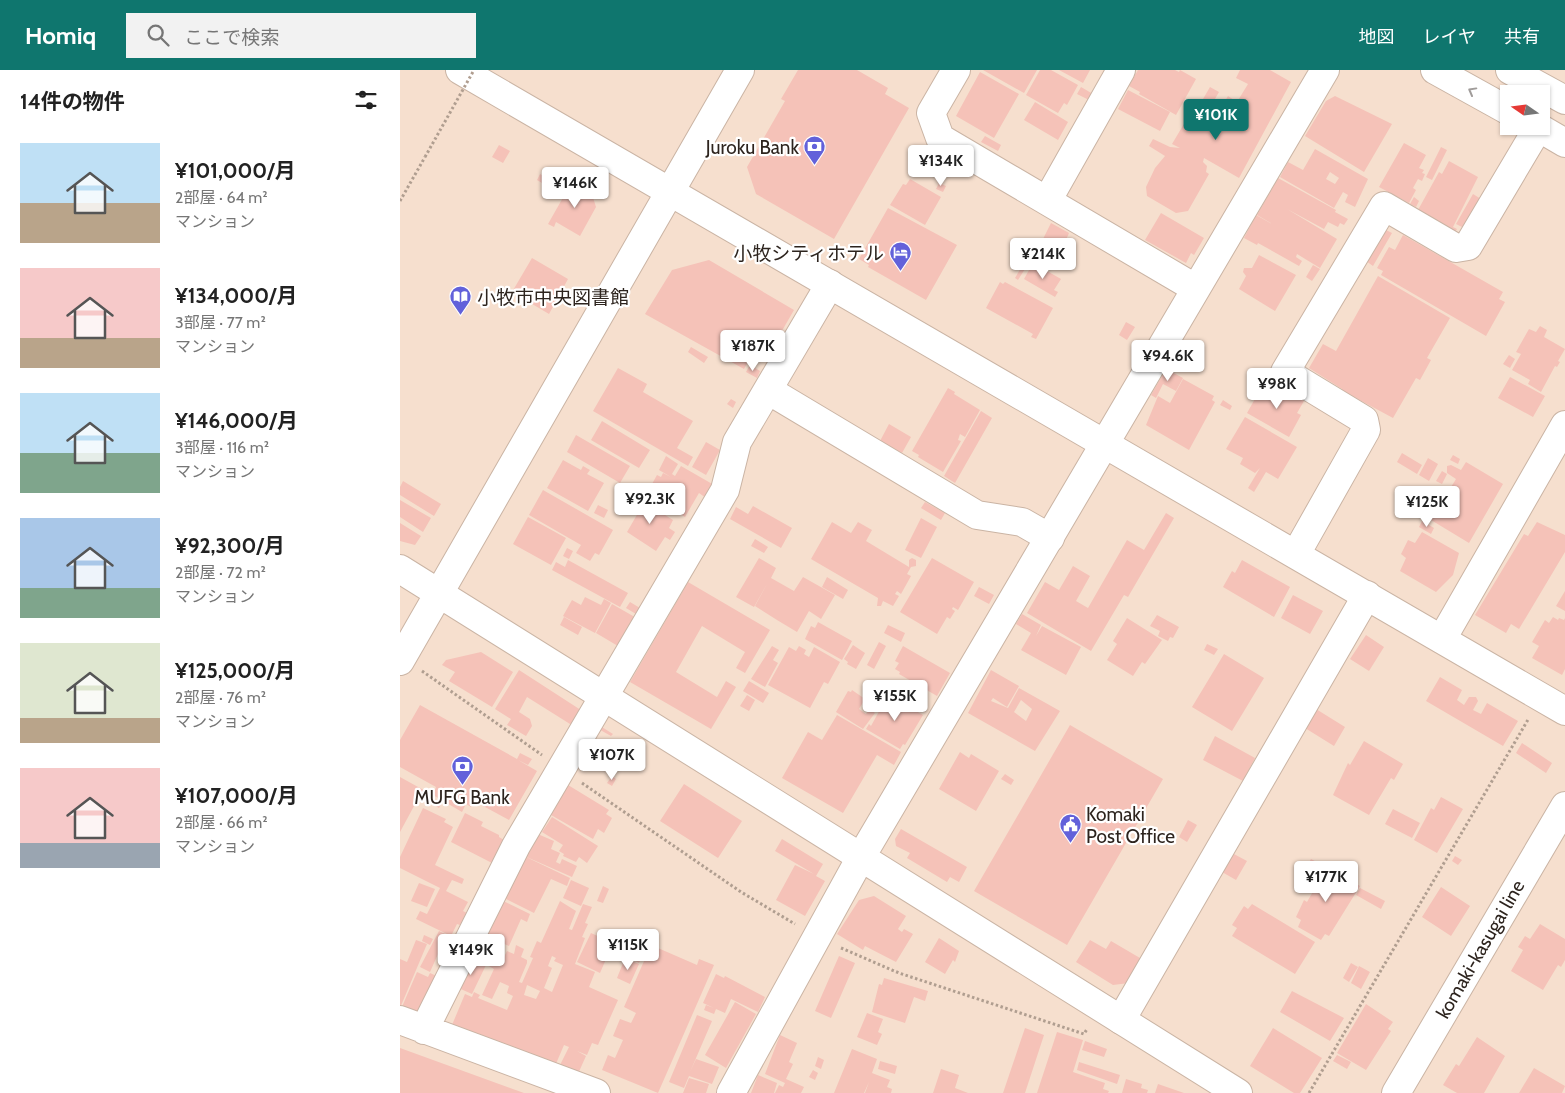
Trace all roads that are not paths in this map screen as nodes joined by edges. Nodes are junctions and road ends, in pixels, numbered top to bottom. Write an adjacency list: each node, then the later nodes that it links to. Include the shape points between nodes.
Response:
1 (460, 70): 13 (street)
2 (740, 70): 13 (street)
3 (956, 70): 14 (street, via 931,113 940,138)
4 (1121, 70): 14 (street)
5 (1325, 70): 16 (street)
6 (1435, 70): 9 (street, one-way to 6)
7 (1510, 70): 8 (street)
8 (1565, 100)
9 (1500, 106)
10 (1550, 134): 12 (street)
11 (1532, 135): 21 (street, via 1468,246 1456,248 1384,206 1286,372 1364,420 1366,430)
12 (1565, 143)
13 (670, 191): 15 (street); 23 (street)
14 (1047, 201): 16 (street)
15 (830, 284): 17 (street); 19 (street)
16 (1195, 288): 19 (street)
17 (768, 390): 20 (street, via 977,515 1022,522); 27 (street, via 737,442 725,490)
18 (1565, 425): 25 (street)
19 (1105, 443): 20 (street); 21 (street)
20 (1050, 538): 30 (street)
21 (1296, 554): 24 (street)
22 (400, 569): 23 (street)
23 (439, 593): 26 (street); 27 (street)
24 (1367, 595): 25 (street); 31 (street)
25 (1442, 639): 28 (street)
26 (401, 660)
27 (603, 696): 30 (street); 32 (street)
28 (1565, 711)
29 (1565, 806): 36 (street, komaki-kasugai line)
30 (861, 857): 31 (street); 34 (street)
31 (1112, 1014): 35 (street)
32 (412, 1025): 33 (street)
33 (596, 1093)
34 (731, 1093)
35 (1238, 1093)
36 (1396, 1093)

